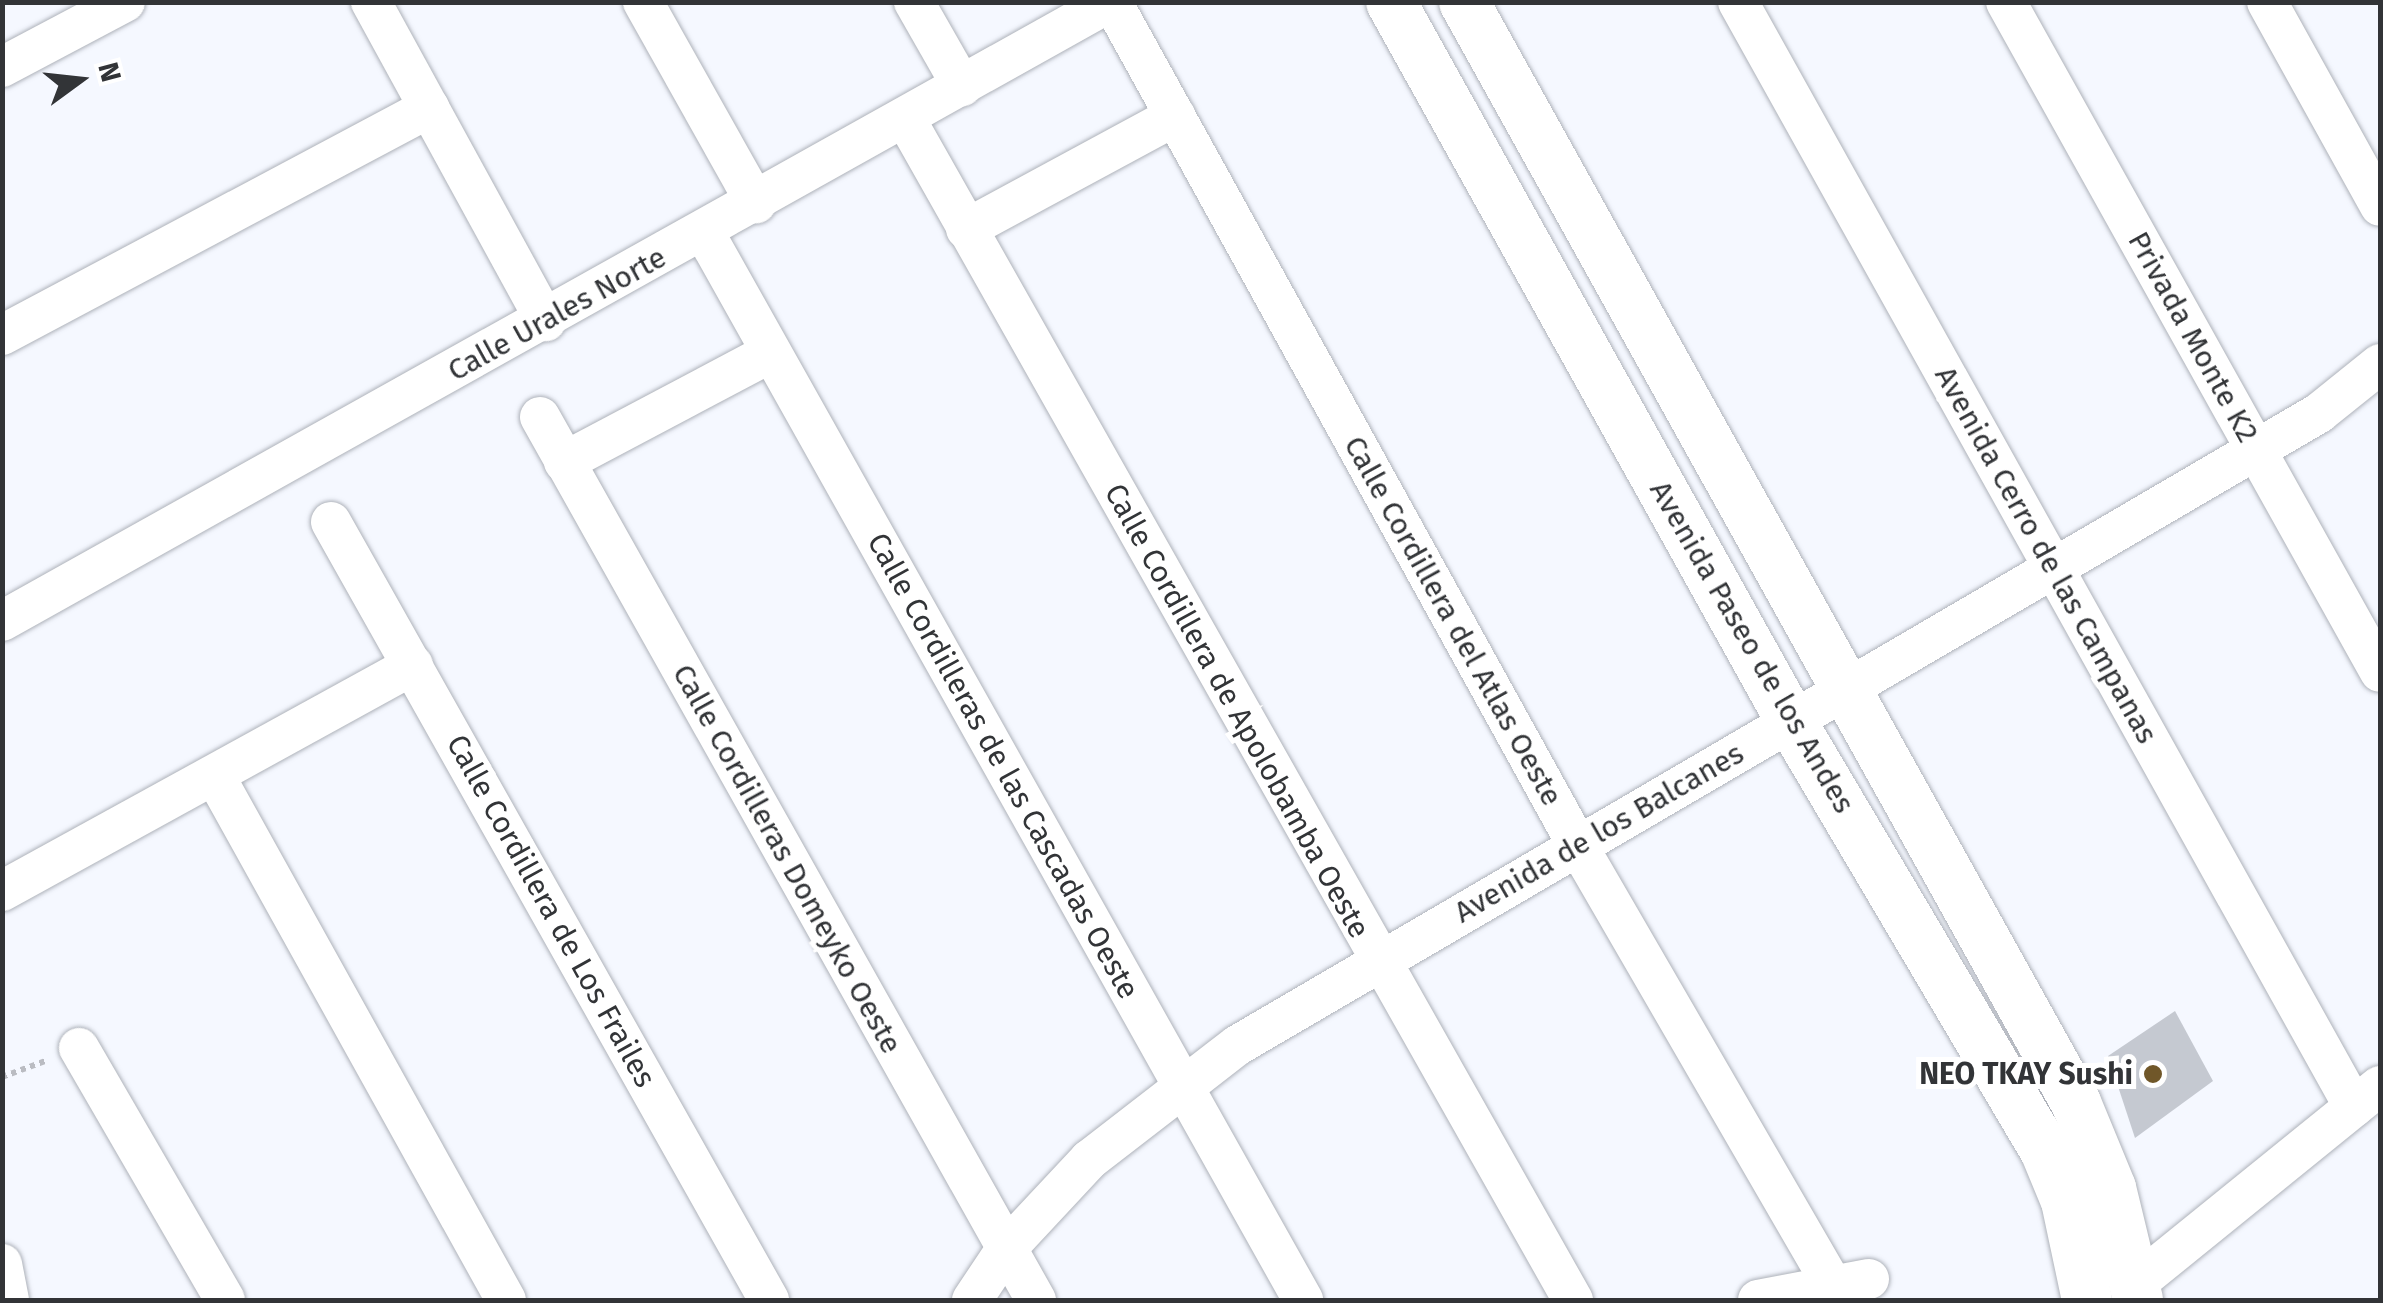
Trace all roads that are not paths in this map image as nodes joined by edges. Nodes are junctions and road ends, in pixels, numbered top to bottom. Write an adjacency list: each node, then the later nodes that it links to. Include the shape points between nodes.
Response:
1 (125, 2): 11 (street)
2 (371, 2): 13 (street)
3 (643, 2): 16 (street)
4 (914, 2): 12 (street)
5 (1111, 2): 12 (street, Calle Urales Norte); 14 (street, Calle Cordillera del Atlas Oeste)
6 (1391, 2): 33 (street, Avenida Paseo de los Andes)
7 (1464, 2): 32 (street, Avenida Paseo de los Andes)
8 (1738, 2): 28 (street, Avenida Cerro de las Campanas)
9 (2006, 2): 25 (street, Privada Monte K2)
10 (2267, 2): 17 (street)
11 (2, 67)
12 (962, 86): 15 (street, Calle Urales Norte)
13 (429, 108): 20 (street); 21 (street)
14 (1175, 116): 18 (street); 35 (street, Calle Cordillera del Atlas Oeste)
15 (904, 118): 16 (street, Calle Urales Norte); 18 (street, Calle Cordillera de Apolobamba Oeste)
16 (756, 203): 19 (street, Calle Urales Norte)
17 (2380, 206)
18 (966, 229): 37 (street, Calle Cordillera de Apolobamba Oeste)
19 (704, 232): 20 (street, Calle Urales Norte); 22 (street, Calle Cordilleras de las Cascadas Oeste)
20 (546, 321): 29 (street, Calle Urales Norte)
21 (2, 335)
22 (770, 353): 26 (street); 39 (street, Calle Cordilleras de las Cascadas Oeste)
23 (2380, 364): 25 (street, Avenida de los Balcanes, via 2319,413)
24 (540, 417): 26 (street, Calle Cordilleras Domeyko Oeste)
25 (2256, 450): 28 (street, Avenida de los Balcanes); 31 (street, Privada Monte K2)
26 (564, 462): 41 (street, Calle Cordilleras Domeyko Oeste)
27 (332, 522): 30 (street, Calle Cordillera de Los Frailes)
28 (2053, 570): 32 (street, Avenida de los Balcanes); 40 (street, Avenida Cerro de las Campanas)
29 (2, 621)
30 (413, 665): 34 (street); 47 (street, Calle Cordillera de Los Frailes)
31 (2380, 672)
32 (1844, 691): 33 (street, Avenida de los Balcanes); 43 (street, Avenida Paseo de los Andes, via 2076,1104 2111,1188)
33 (1791, 722): 35 (street, Avenida de los Balcanes); 53 (street, Avenida Paseo de los Andes, via 2044,1148 2066,1201)
34 (216, 778): 36 (street); 46 (street)
35 (1578, 846): 37 (street, Avenida de los Balcanes); 52 (street, Calle Cordillera del Atlas Oeste, via 1851,1282)
36 (2, 890)
37 (1378, 960): 39 (street, Avenida de los Balcanes); 51 (street, Calle Cordillera de Apolobamba Oeste)
38 (79, 1048): 45 (street)
39 (1182, 1083): 41 (street, Avenida de los Balcanes, via 1089,1160); 50 (street, Calle Cordilleras de las Cascadas Oeste)
40 (2367, 1096): 43 (street)
41 (1006, 1249): 48 (street, Avenida de los Balcanes); 49 (street, Calle Cordilleras Domeyko Oeste)
42 (2, 1264): 44 (street)
43 (2136, 1293)
44 (9, 1300)
45 (225, 1300)
46 (506, 1300)
47 (768, 1300)
48 (972, 1300)
49 (1036, 1300)
50 (1303, 1300)
51 (1573, 1300)
52 (1758, 1300)
53 (2087, 1300)

